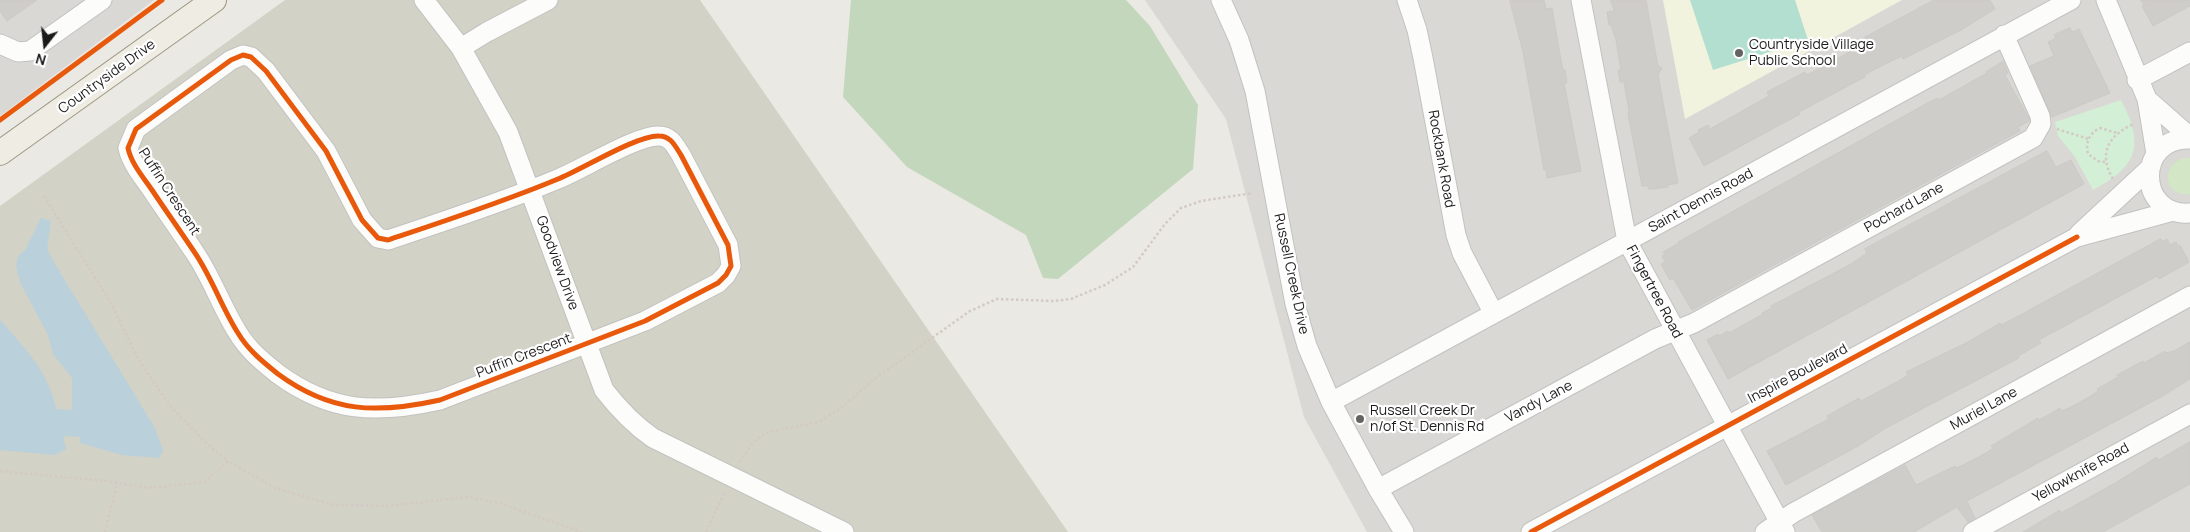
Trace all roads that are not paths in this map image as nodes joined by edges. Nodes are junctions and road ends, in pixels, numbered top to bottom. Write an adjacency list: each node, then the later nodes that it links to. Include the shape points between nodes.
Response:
1 (102, 0): 11 (street, via 30,51 18,52)
2 (214, 0): 17 (main road, Countryside Drive)
3 (424, 0): 12 (street, Goodview Drive)
4 (548, 0): 12 (street)
5 (1221, 0): 27 (street, Russell Creek Drive, via 1239,40 1255,91 1295,304 1307,346)
6 (1407, 0): 24 (street, Rockbank Road, via 1421,48 1456,235)
7 (1581, 0): 22 (street, Fingertree Road)
8 (2071, 0): 10 (street, Saint Dennis Road)
9 (2106, 0): 14 (street)
10 (2004, 35): 22 (street, Saint Dennis Road); 25 (street, Pochard Lane, via 2037,107 2041,124 2033,138)
11 (0, 44)
12 (461, 48): 19 (street, Goodview Drive, via 508,132)
13 (2190, 52): 14 (street)
14 (2138, 80): 15 (street)
15 (2147, 99): 16 (street); 18 (street)
16 (2190, 138): 18 (street, Inspire Boulevard, via 2173,141)
17 (0, 153)
18 (2153, 161): 20 (street, via 2149,184 2152,191 2160,203); 21 (street, Inspire Boulevard)
19 (530, 190): 26 (street, Goodview Drive); 26 (street, via 637,141 666,137 681,155 728,246 731,266 718,283 645,321); 26 (street, Puffin Crescent, via 388,240 378,238 362,220 326,151 266,71 251,57 243,55 230,60 136,129 128,148 136,167 197,256 239,336 261,361 317,398 378,409 409,407 440,400)
20 (2185, 214): 21 (street, Inspire Boulevard)
21 (2077, 236): 29 (street, Inspire Boulevard)
22 (1627, 241): 24 (street, Saint Dennis Road); 25 (street, Fingertree Road)
23 (2190, 296): 31 (street, Muriel Lane)
24 (1493, 312): 27 (street, Saint Dennis Road)
25 (1675, 331): 29 (street, Fingertree Road); 30 (street, Vandy Lane)
26 (587, 344): 32 (street, Goodview Drive, via 604,390 640,429)
27 (1331, 402): 30 (street, Russell Creek Drive)
28 (2190, 414): 35 (street, Yellowknife Road)
29 (1726, 426): 31 (street, Fingertree Road); 34 (street, Inspire Boulevard)
30 (1378, 489): 33 (street, Russell Creek Drive)
31 (1776, 529)
32 (844, 532)
33 (1404, 532)
34 (1531, 532)
35 (1973, 532)

